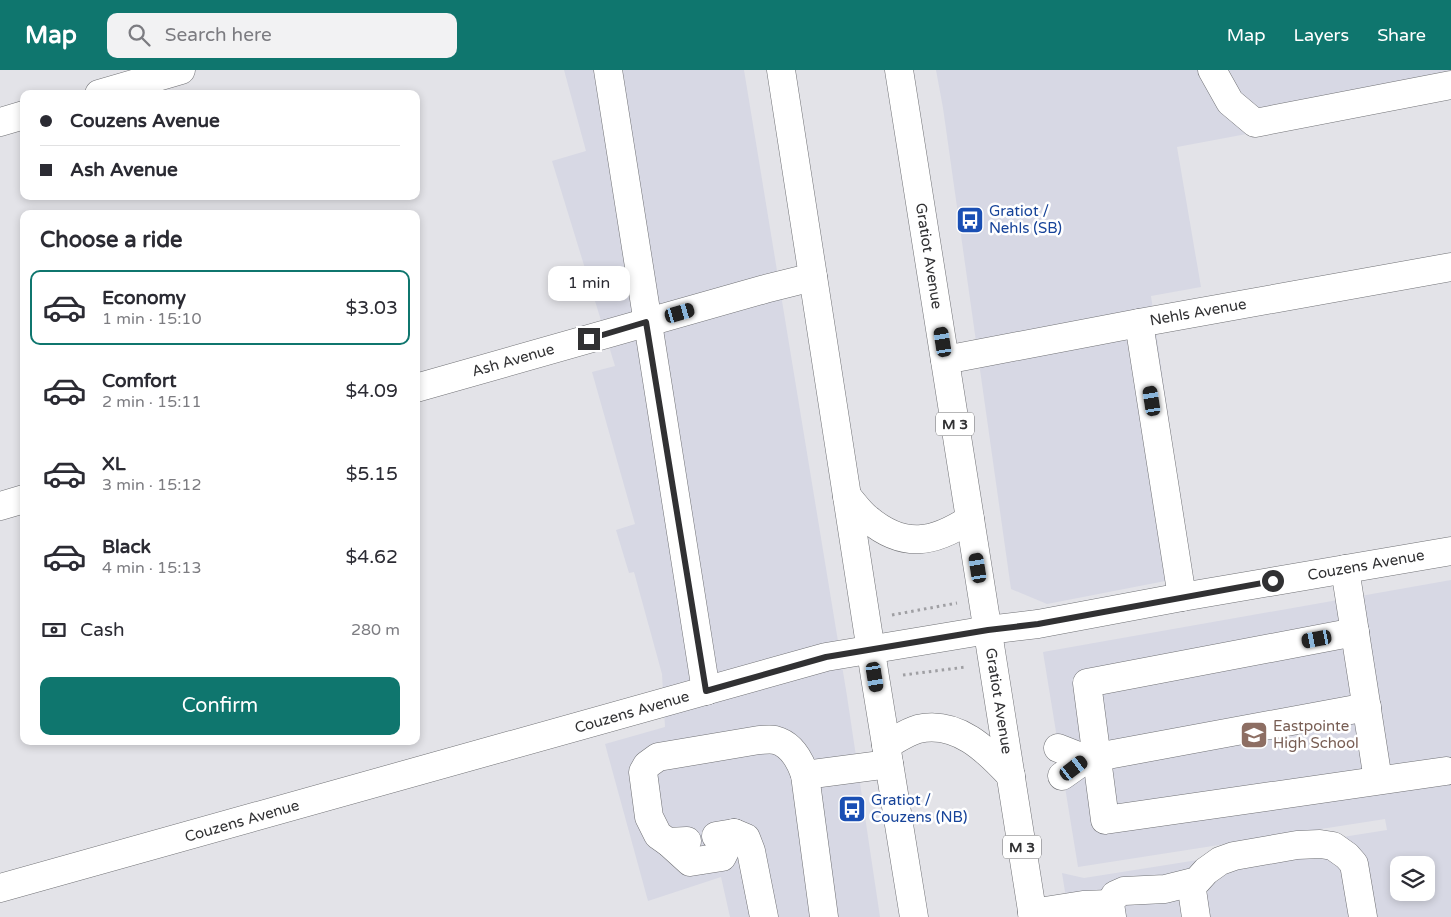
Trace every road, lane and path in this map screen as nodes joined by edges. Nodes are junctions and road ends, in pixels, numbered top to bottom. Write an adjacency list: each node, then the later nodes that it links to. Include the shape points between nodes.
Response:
1 (181, 70): 7 (street)
2 (608, 70): 12 (street)
3 (782, 70): 11 (street)
4 (899, 70): 14 (street, Gratiot Avenue / M 3)
5 (1212, 70): 6 (street, via 1230,102 1255,123)
6 (1451, 85)
7 (113, 90)
8 (20, 116): 9 (street)
9 (0, 122)
10 (1451, 267): 13 (street, Nehls Avenue)
11 (813, 277): 12 (street, Ash Avenue); 16 (street)
12 (646, 322): 15 (street, Ash Avenue); 30 (street)
13 (1139, 323): 14 (street, Nehls Avenue); 22 (street)
14 (946, 360): 19 (street, Gratiot Avenue / M 3)
15 (420, 387)
16 (847, 496): 19 (street, via 866,518 901,537 919,540 938,537); 27 (street)
17 (20, 500): 18 (street)
18 (0, 506)
19 (970, 519): 25 (street, Gratiot Avenue / M 3)
20 (1451, 551): 21 (street, Couzens Avenue)
21 (1345, 569): 22 (street, Couzens Avenue); 26 (street)
22 (1182, 597): 25 (street, Couzens Avenue)
23 (960, 602): 24 (path)
24 (892, 615)
25 (988, 630): 27 (street, Couzens Avenue); 37 (street, Gratiot Avenue / M 3)
26 (1355, 632): 31 (street); 34 (street, via 1087,683)
27 (871, 649): 30 (street, Couzens Avenue, via 826,657); 33 (street)
28 (966, 667): 29 (path)
29 (903, 675)
30 (706, 691): 41 (street, Couzens Avenue)
31 (1367, 707): 34 (street); 39 (street)
32 (1058, 748): 34 (street)
33 (888, 755): 36 (street); 37 (street, via 917,729 946,730 978,744); 46 (street)
34 (1091, 758): 38 (street); 39 (street, via 1105,820)
35 (1446, 771): 39 (street)
36 (805, 775): 44 (street, via 800,760 775,740 658,757 643,772 649,818 658,835 678,842 690,862 722,857 725,834 746,838); 45 (street)
37 (1011, 776): 43 (street, Gratiot Avenue / M 3)
38 (1062, 776)
39 (1378, 780)
40 (1191, 883): 42 (street, via 1165,889 1124,891 1114,895); 47 (street); 48 (street, via 1220,861 1234,856 1296,845 1333,846 1354,864)
41 (0, 888)
42 (1111, 911): 43 (street, via 1083,906)
43 (1032, 915)
44 (764, 917)
45 (824, 917)
46 (914, 917)
47 (1196, 917)
48 (1362, 917)

